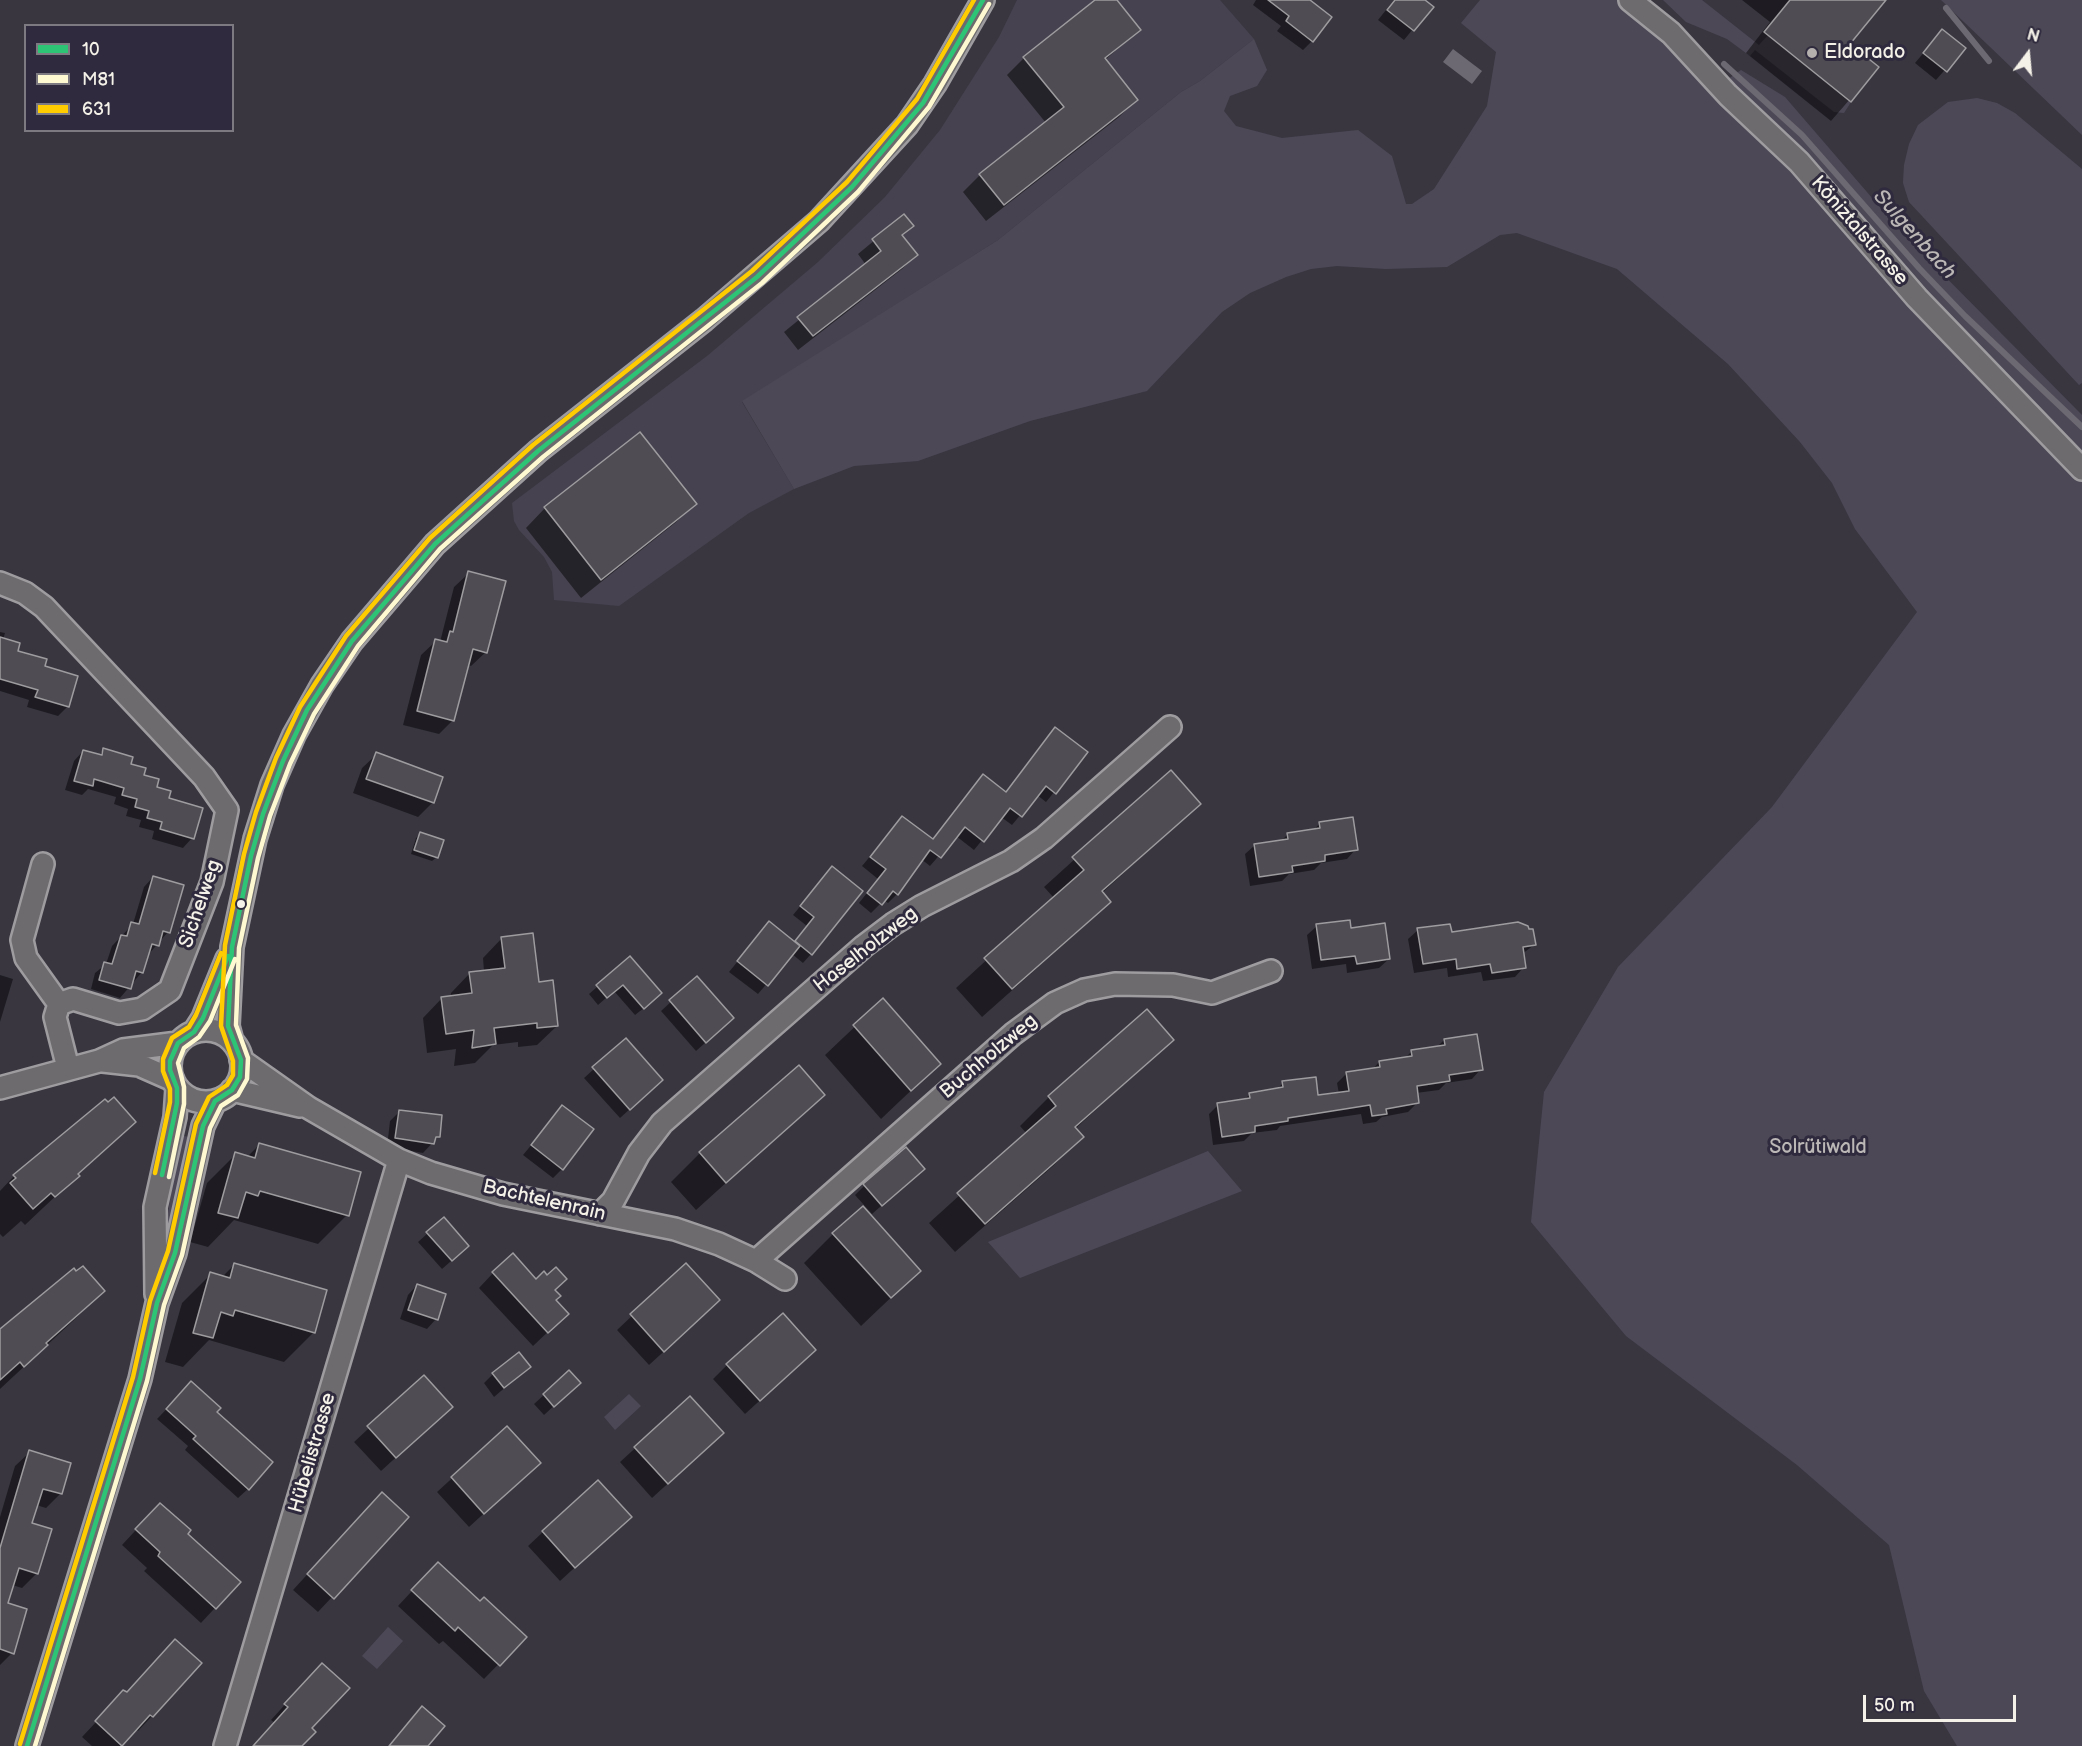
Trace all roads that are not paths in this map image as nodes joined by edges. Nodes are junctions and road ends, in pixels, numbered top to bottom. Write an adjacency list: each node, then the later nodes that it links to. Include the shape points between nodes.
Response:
1 (983, 0): 7 (street, via 907,125 819,221 713,313 538,451 435,544 367,621 322,686 283,760 255,838)
2 (1630, 0): 3 (street, Köniztalstrasse, via 1671,33 1728,95 1799,162 1917,298)
3 (2082, 469)
4 (0, 583): 9 (street, Sichelweg, via 26,593 44,607 204,777 227,810 212,882 170,990 142,1009 119,1013 73,999)
5 (1170, 727): 19 (street, Haselholzweg, via 1044,838 993,871 922,906 864,946 662,1123 639,1153 613,1201)
6 (43, 864): 9 (street, via 22,940 26,958)
7 (232, 947): 10 (street, via 203,1018); 11 (street, via 228,1026)
8 (1271, 971): 20 (street, Buchholzweg, via 1212,993 1163,984 1115,984 1084,990 1056,1003 1013,1034)
9 (59, 1004): 13 (street, via 55,1017)
10 (186, 1038): 11 (street, via 216,1032); 12 (street, via 123,1050); 14 (street, via 170,1061)
11 (236, 1051): 16 (street, via 240,1077); 17 (street, Bachtelenrain)
12 (99, 1061): 13 (street); 14 (street, via 139,1065)
13 (68, 1068): 15 (street)
14 (175, 1084): 16 (street, via 194,1100); 22 (street, via 176,1110 155,1207)
15 (0, 1088)
16 (224, 1096): 17 (street, Bachtelenrain); 22 (street, via 203,1126 175,1253)
17 (309, 1108): 18 (street, Bachtelenrain)
18 (399, 1160): 19 (street, Bachtelenrain, via 503,1194); 24 (street, Hübelistrasse)
19 (600, 1214): 20 (street, Bachtelenrain, via 675,1229)
20 (756, 1261): 21 (street, Bachtelenrain)
21 (785, 1280)
22 (157, 1303): 23 (street, via 140,1379)
23 (27, 1746)
24 (225, 1746)

